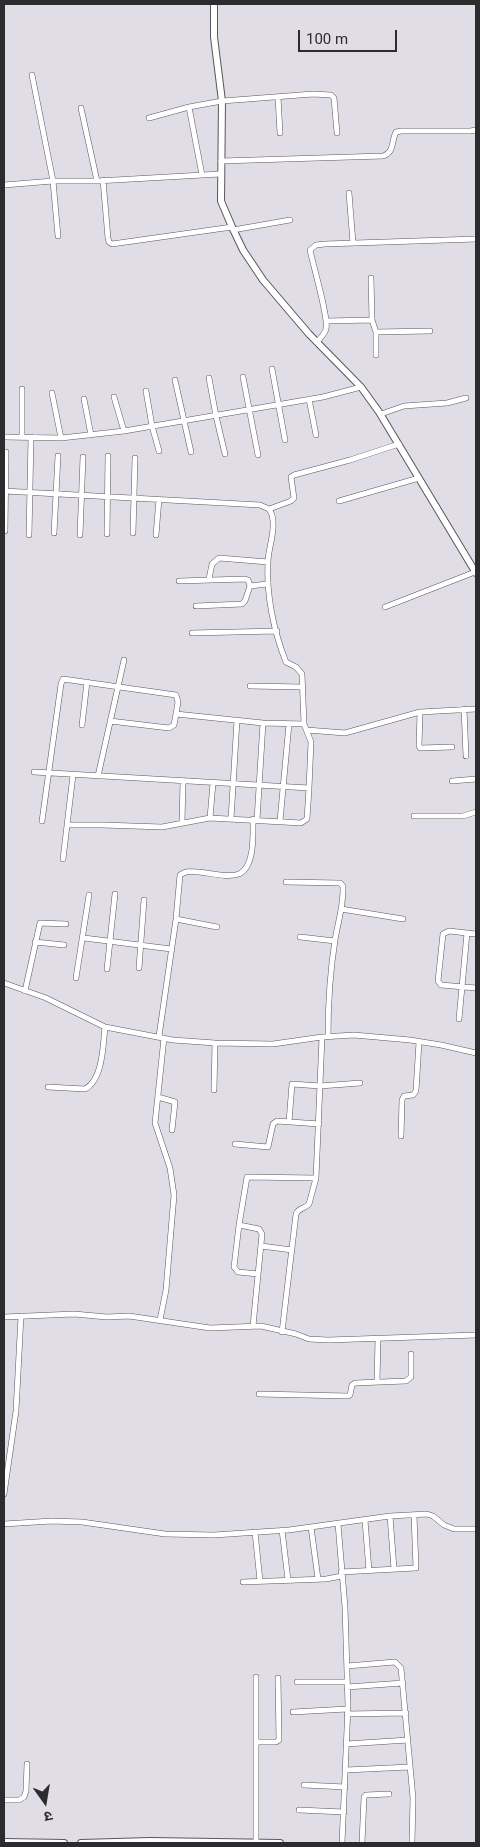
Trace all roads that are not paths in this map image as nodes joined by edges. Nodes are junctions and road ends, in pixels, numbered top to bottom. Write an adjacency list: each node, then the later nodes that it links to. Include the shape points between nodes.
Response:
1 (214, 4): 4 (street, via 214,37)
2 (32, 75): 15 (street)
3 (278, 97): 4 (street); 9 (street); 10 (street, via 333,96)
4 (222, 101): 5 (street); 11 (street)
5 (189, 107): 7 (street); 12 (street)
6 (81, 108): 14 (street)
7 (149, 118)
8 (476, 130): 11 (street, via 396,132 392,150 383,156)
9 (280, 133)
10 (337, 134)
11 (221, 161): 13 (street)
12 (202, 174): 13 (street); 14 (street)
13 (220, 174): 19 (street, via 221,201)
14 (100, 180): 15 (street); 19 (street, via 108,238 112,244)
15 (53, 181): 16 (street); 20 (street)
16 (4, 185)
17 (349, 193): 22 (street)
18 (290, 220): 19 (street)
19 (232, 229): 28 (street, via 263,280)
20 (58, 236)
21 (476, 239): 22 (street)
22 (353, 243): 25 (street, via 316,245 310,250)
23 (371, 278): 24 (street)
24 (372, 320): 25 (street); 27 (street)
25 (326, 321): 28 (street, via 325,332)
26 (430, 331): 27 (street)
27 (376, 332): 29 (street)
28 (317, 342): 34 (street)
29 (376, 355)
30 (272, 369): 42 (street)
31 (243, 377): 43 (street)
32 (209, 378): 45 (street)
33 (175, 380): 46 (street)
34 (361, 387): 41 (street); 44 (street)
35 (22, 389): 52 (street)
36 (146, 391): 47 (street)
37 (52, 393): 54 (street)
38 (114, 397): 48 (street)
39 (466, 398): 44 (street, via 447,403 404,406)
40 (84, 399): 49 (street)
41 (309, 399): 42 (street); 50 (street)
42 (279, 405): 43 (street); 55 (street)
43 (249, 410): 45 (street); 61 (street)
44 (381, 414): 56 (street)
45 (216, 416): 46 (street); 60 (street)
46 (184, 421): 47 (street); 59 (street)
47 (152, 426): 48 (street); 57 (street)
48 (124, 431): 49 (street)
49 (91, 435): 54 (street)
50 (316, 435)
51 (4, 437): 52 (street)
52 (22, 437): 53 (street)
53 (31, 437): 54 (street); 68 (street)
54 (61, 438)
55 (285, 440)
56 (399, 444): 66 (street); 75 (street, via 294,475 290,482 294,498)
57 (159, 451)
58 (6, 452): 67 (street)
59 (191, 452)
60 (225, 454)
61 (258, 455)
62 (58, 456): 69 (street)
63 (108, 456): 71 (street)
64 (83, 457): 70 (street)
65 (135, 458): 72 (street)
66 (419, 478): 74 (street); 84 (street)
67 (4, 491): 68 (street); 76 (street)
68 (29, 492): 69 (street); 79 (street)
69 (56, 493): 70 (street); 77 (street)
70 (81, 495): 71 (street); 81 (street)
71 (107, 496): 72 (street); 80 (street)
72 (134, 498): 73 (street); 78 (street)
73 (159, 499): 75 (street, via 260,505); 82 (street)
74 (339, 501)
75 (269, 509): 83 (street, via 273,522)
76 (5, 531)
77 (54, 533)
78 (133, 533)
79 (29, 534)
80 (107, 534)
81 (80, 535)
82 (156, 535)
83 (268, 562): 85 (street, via 219,558 212,564); 87 (street)
84 (476, 572): 90 (street)
85 (209, 579): 86 (street); 88 (street, via 245,579)
86 (179, 581)
87 (268, 584): 88 (street); 91 (street)
88 (250, 586): 89 (street, via 242,604)
89 (196, 606)
90 (384, 607)
91 (276, 631): 92 (street); 97 (street, via 286,662 302,674)
92 (192, 633)
93 (124, 660): 96 (street)
94 (87, 682): 96 (street); 107 (street); 112 (street, via 63,679)
95 (250, 686): 97 (street)
96 (118, 687): 101 (street, via 176,695); 102 (street)
97 (303, 687): 106 (street)
98 (464, 709): 99 (street); 100 (street); 110 (street)
99 (476, 709)
100 (420, 712): 108 (street, via 345,732); 109 (street, via 420,748)
101 (176, 714): 102 (street, via 174,725 169,728); 103 (street)
102 (110, 720): 114 (street)
103 (237, 720): 104 (street); 119 (street)
104 (263, 723): 105 (street); 120 (street)
105 (289, 724): 106 (street); 121 (street)
106 (304, 724): 108 (street)
107 (82, 725)
108 (307, 730): 122 (street, via 311,742)
109 (452, 747)
110 (466, 756)
111 (34, 772): 112 (street)
112 (48, 773): 113 (street); 128 (street)
113 (73, 775): 114 (street); 131 (street)
114 (98, 776): 116 (street)
115 (476, 779): 117 (street)
116 (183, 781): 118 (street); 130 (street)
117 (452, 781)
118 (213, 783): 119 (street); 125 (street)
119 (232, 784): 120 (street); 126 (street)
120 (258, 786): 121 (street); 127 (street)
121 (283, 788): 122 (street); 129 (street)
122 (309, 788): 129 (street, via 306,821)
123 (476, 812): 124 (street, via 463,816)
124 (414, 816)
125 (210, 818): 126 (street); 130 (street)
126 (231, 819): 127 (street)
127 (255, 820): 129 (street); 138 (street, via 253,847 247,867 239,874 188,871 180,875)
128 (42, 821)
129 (280, 821)
130 (182, 823): 131 (street, via 155,828)
131 (67, 825): 132 (street)
132 (63, 859)
133 (286, 882): 137 (street, via 340,883 344,889)
134 (115, 894): 148 (street)
135 (89, 895): 145 (street)
136 (144, 900): 150 (street)
137 (341, 908): 139 (street); 146 (street)
138 (176, 918): 141 (street); 151 (street)
139 (403, 919)
140 (66, 924): 147 (street, via 40,923)
141 (217, 927)
142 (467, 933): 143 (street); 156 (street); 156 (street, via 449,931 442,938 439,984)
143 (476, 934)
144 (300, 937): 146 (street)
145 (84, 938): 148 (street); 154 (street)
146 (335, 941): 163 (street)
147 (35, 942): 149 (street); 158 (street)
148 (110, 942): 150 (street); 152 (street)
149 (64, 945)
150 (140, 946): 151 (street); 153 (street)
151 (171, 949): 161 (street)
152 (107, 968)
153 (139, 968)
154 (76, 978)
155 (4, 983): 158 (street)
156 (462, 987): 157 (street); 159 (street)
157 (476, 988)
158 (25, 991): 160 (street)
159 (458, 1019)
160 (106, 1027): 161 (street); 169 (street, via 98,1075 90,1086 86,1089)
161 (161, 1037): 165 (street); 171 (street)
162 (322, 1037): 163 (street); 165 (street, via 273,1044); 168 (street)
163 (328, 1037): 164 (street, via 354,1035)
164 (419, 1042): 166 (street); 175 (street, via 416,1091 402,1100)
165 (215, 1043): 170 (street)
166 (476, 1053)
167 (360, 1084): 168 (street)
168 (320, 1086): 172 (street, via 292,1084); 173 (street)
169 (48, 1087)
170 (214, 1090)
171 (158, 1097): 174 (street, via 175,1102); 184 (street, via 156,1129 170,1168 174,1195 166,1290)
172 (289, 1122): 173 (street); 176 (street, via 274,1122 268,1147)
173 (319, 1124): 177 (street)
174 (172, 1130)
175 (401, 1136)
176 (235, 1144)
177 (316, 1178): 178 (street, via 247,1177); 180 (street, via 309,1204 296,1214)
178 (239, 1225): 179 (street, via 261,1231); 181 (street, via 235,1270)
179 (261, 1246): 180 (street); 181 (street)
180 (292, 1250): 186 (street)
181 (258, 1274): 185 (street)
182 (22, 1316): 183 (street); 184 (street, via 92,1314); 192 (street, via 16,1412)
183 (4, 1317)
184 (160, 1320): 185 (street, via 210,1328)
185 (253, 1326): 186 (street)
186 (282, 1332): 188 (street, via 309,1339)
187 (476, 1335): 188 (street)
188 (378, 1339): 190 (street)
189 (411, 1354): 190 (street, via 409,1380)
190 (377, 1382): 191 (street, via 355,1383 348,1396)
191 (259, 1394)
192 (4, 1494)
193 (414, 1515): 194 (street); 199 (street, via 433,1516 444,1526); 202 (street, via 417,1567)
194 (390, 1516): 195 (street); 202 (street)
195 (365, 1520): 197 (street); 203 (street)
196 (4, 1524): 201 (street, via 82,1522 191,1535)
197 (338, 1524): 198 (street); 204 (street)
198 (311, 1527): 200 (street); 205 (street)
199 (476, 1529)
200 (282, 1530): 201 (street); 206 (street)
201 (255, 1532): 207 (street)
202 (394, 1570): 203 (street)
203 (369, 1571): 204 (street)
204 (341, 1574): 205 (street); 209 (street)
205 (318, 1579): 206 (street)
206 (288, 1580): 207 (street)
207 (260, 1581): 208 (street)
208 (243, 1582)
209 (346, 1666): 213 (street, via 395,1662 401,1668); 214 (street)
210 (256, 1677): 219 (street)
211 (278, 1678): 219 (street, via 279,1740)
212 (297, 1682): 214 (street)
213 (403, 1683): 214 (street); 217 (street)
214 (347, 1684): 215 (street)
215 (347, 1711): 216 (street); 217 (street); 220 (street)
216 (293, 1712)
217 (406, 1713): 218 (street)
218 (408, 1740): 220 (street); 222 (street)
219 (256, 1742): 233 (street)
220 (346, 1744): 223 (street)
221 (27, 1764): 227 (street, via 24,1798)
222 (410, 1767): 223 (street); 240 (street)
223 (346, 1770): 225 (street)
224 (304, 1785): 225 (street)
225 (345, 1787): 229 (street)
226 (388, 1794): 239 (street, via 364,1797)
227 (4, 1800)
228 (298, 1810): 229 (street)
229 (344, 1812): 238 (street)
230 (5, 1842): 234 (street)
231 (150, 1842): 232 (street); 236 (street)
232 (182, 1842): 233 (street)
233 (256, 1842): 237 (street)
234 (64, 1843)
235 (80, 1843): 236 (street)
236 (119, 1843)
237 (280, 1843)
238 (342, 1843)
239 (362, 1843)
240 (412, 1843)

